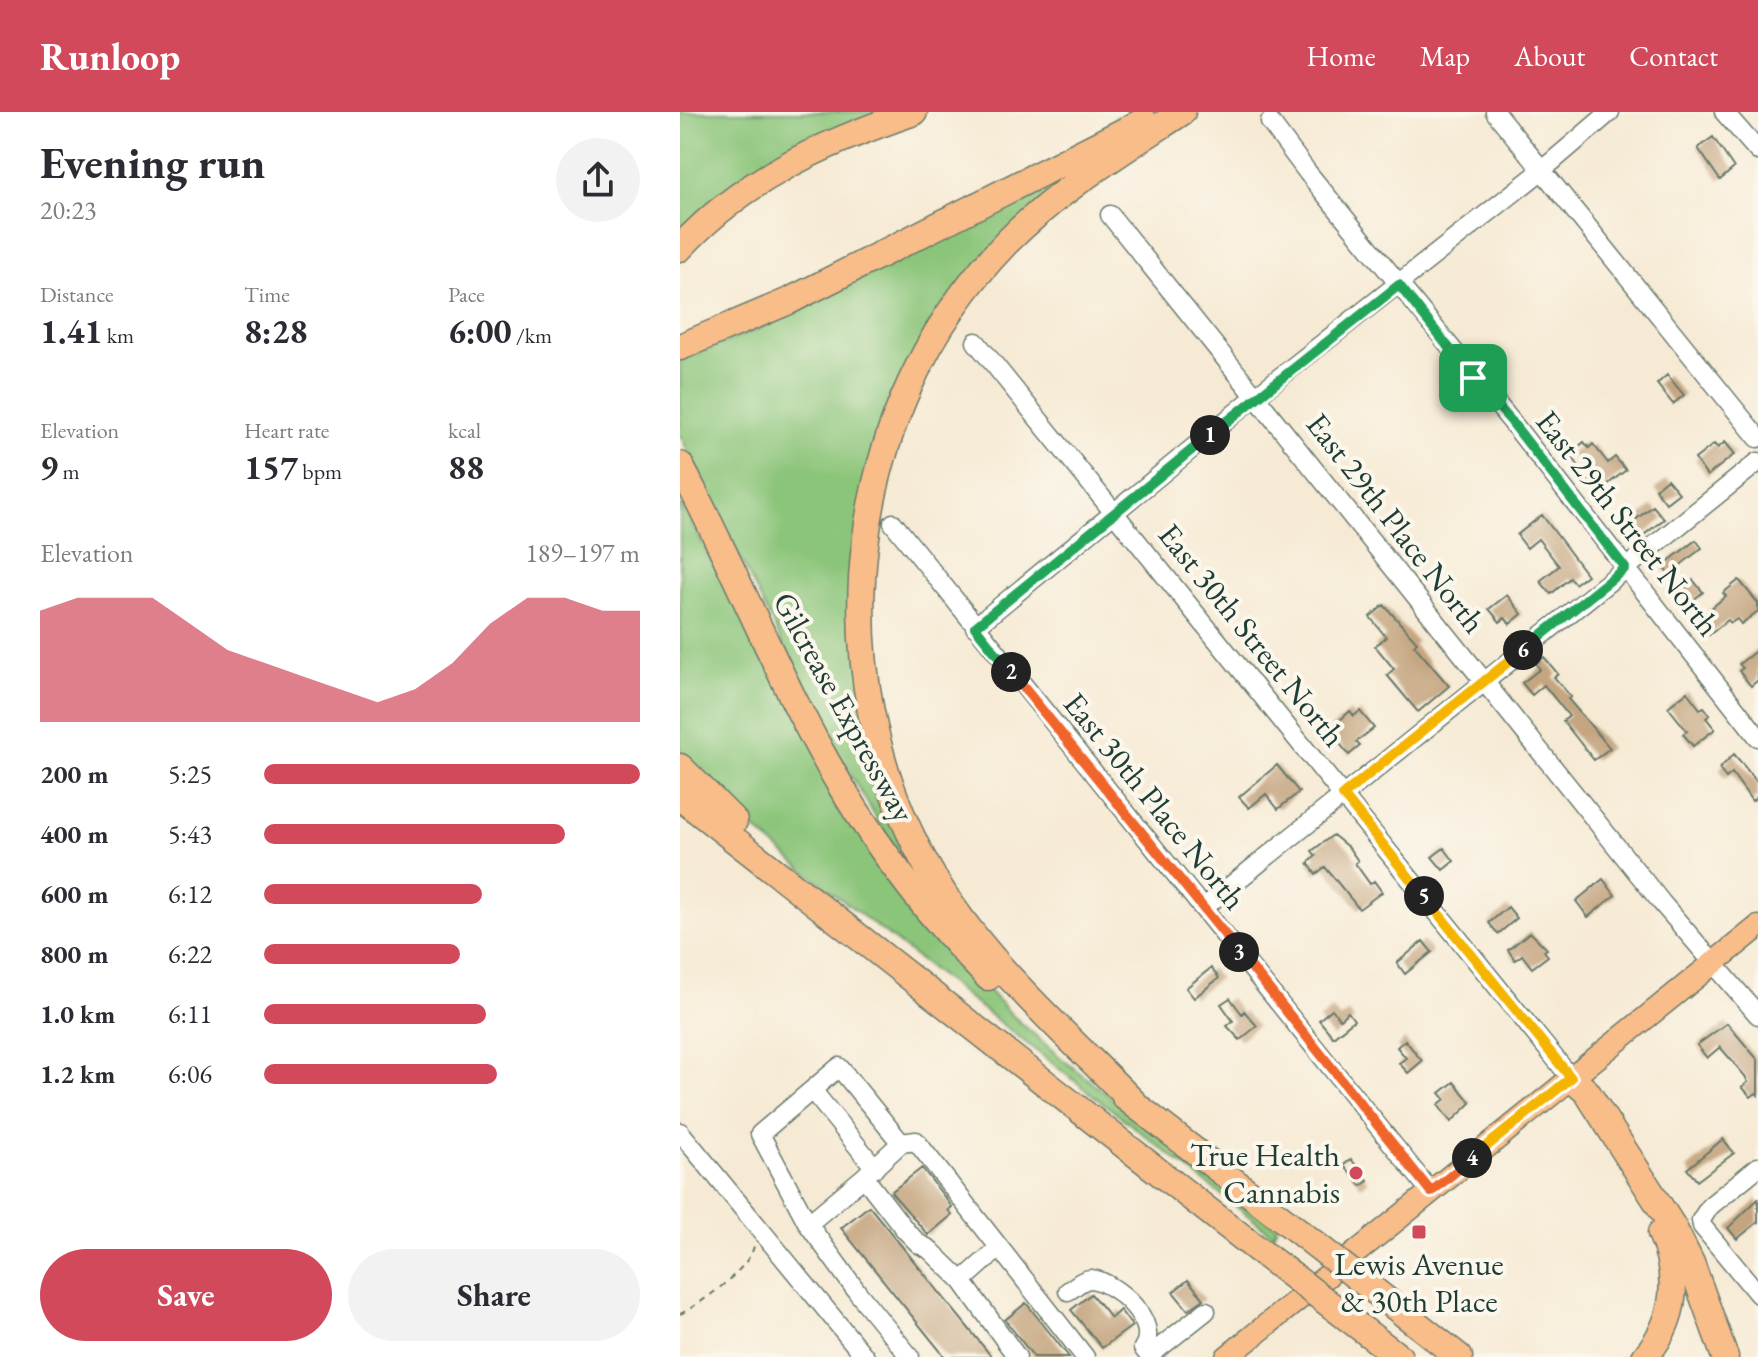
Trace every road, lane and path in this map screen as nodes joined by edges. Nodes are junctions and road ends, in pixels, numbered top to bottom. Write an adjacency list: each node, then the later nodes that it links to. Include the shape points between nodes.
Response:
1 (914, 112): 11 (highway, via 808,153 742,192)
2 (1166, 112): 12 (highway)
3 (1182, 112): 37 (highway, via 1050,202 984,268 942,325 883,452 867,522 860,601 864,675 878,744 930,872 981,944)
4 (1495, 112): 9 (street)
5 (1610, 112): 9 (street)
6 (1725, 113): 8 (street)
7 (1270, 122): 13 (street, East 29th Street North)
8 (1758, 151)
9 (1541, 171): 13 (street); 18 (street)
10 (1110, 215): 17 (street, East 29th Place North)
11 (680, 248)
12 (888, 250): 14 (highway); 16 (highway, via 789,301)
13 (1399, 285): 17 (street); 23 (street, East 29th Street North)
14 (680, 330)
15 (976, 342): 21 (street, East 30th Street North)
16 (680, 347)
17 (1256, 396): 21 (street); 25 (street, East 29th Place North)
18 (1758, 438)
19 (1758, 462): 23 (street)
20 (682, 470): 37 (highway, Gilcrease Expressway, via 817,743 894,866 949,936 1003,992)
21 (1116, 513): 24 (street); 28 (street, East 30th Street North)
22 (893, 523): 24 (street, East 30th Place North)
23 (1625, 568): 25 (street); 26 (street, East 29th Street North)
24 (975, 627): 30 (street, East 30th Place North)
25 (1484, 682): 28 (street); 33 (street, East 29th Place North)
26 (1758, 737)
27 (680, 767): 32 (highway)
28 (1343, 795): 30 (street); 35 (street, East 30th Street North)
29 (680, 800): 32 (highway)
30 (1203, 908): 42 (street, East 30th Place North)
31 (1758, 927): 33 (main road)
32 (845, 928): 57 (highway, bridge)
33 (1714, 962): 34 (street, East 29th Place North); 35 (main road)
34 (1758, 1015)
35 (1571, 1078): 42 (main road); 59 (highway, via 1658,1224 1673,1265 1670,1310); 60 (highway, via 1587,1092 1673,1227)
36 (812, 1090): 39 (street, via 839,1067); 41 (street); 43 (street, via 760,1134)
37 (1139, 1108): 58 (highway, Gilcrease Expressway, bridge)
38 (680, 1132): 52 (street)
39 (901, 1143): 41 (street); 45 (street, via 916,1141)
40 (1758, 1167): 48 (street, via 1710,1206 1701,1220)
41 (870, 1172): 43 (street); 46 (street, via 906,1231)
42 (1431, 1192): 56 (main road)
43 (808, 1224): 53 (street)
44 (754, 1239): 50 (path, via 746,1262)
45 (999, 1248): 46 (street); 55 (street)
46 (962, 1281): 54 (street)
47 (1068, 1291): 51 (street, via 1092,1279 1121,1295 1149,1328)
48 (1758, 1294)
49 (1206, 1311): 51 (street)
50 (680, 1314)
51 (1143, 1354)
52 (865, 1357)
53 (910, 1357)
54 (1017, 1357)
55 (1085, 1357)
56 (1227, 1357)
57 (1399, 1357)
58 (1459, 1357)
59 (1645, 1357)
60 (1725, 1357)

